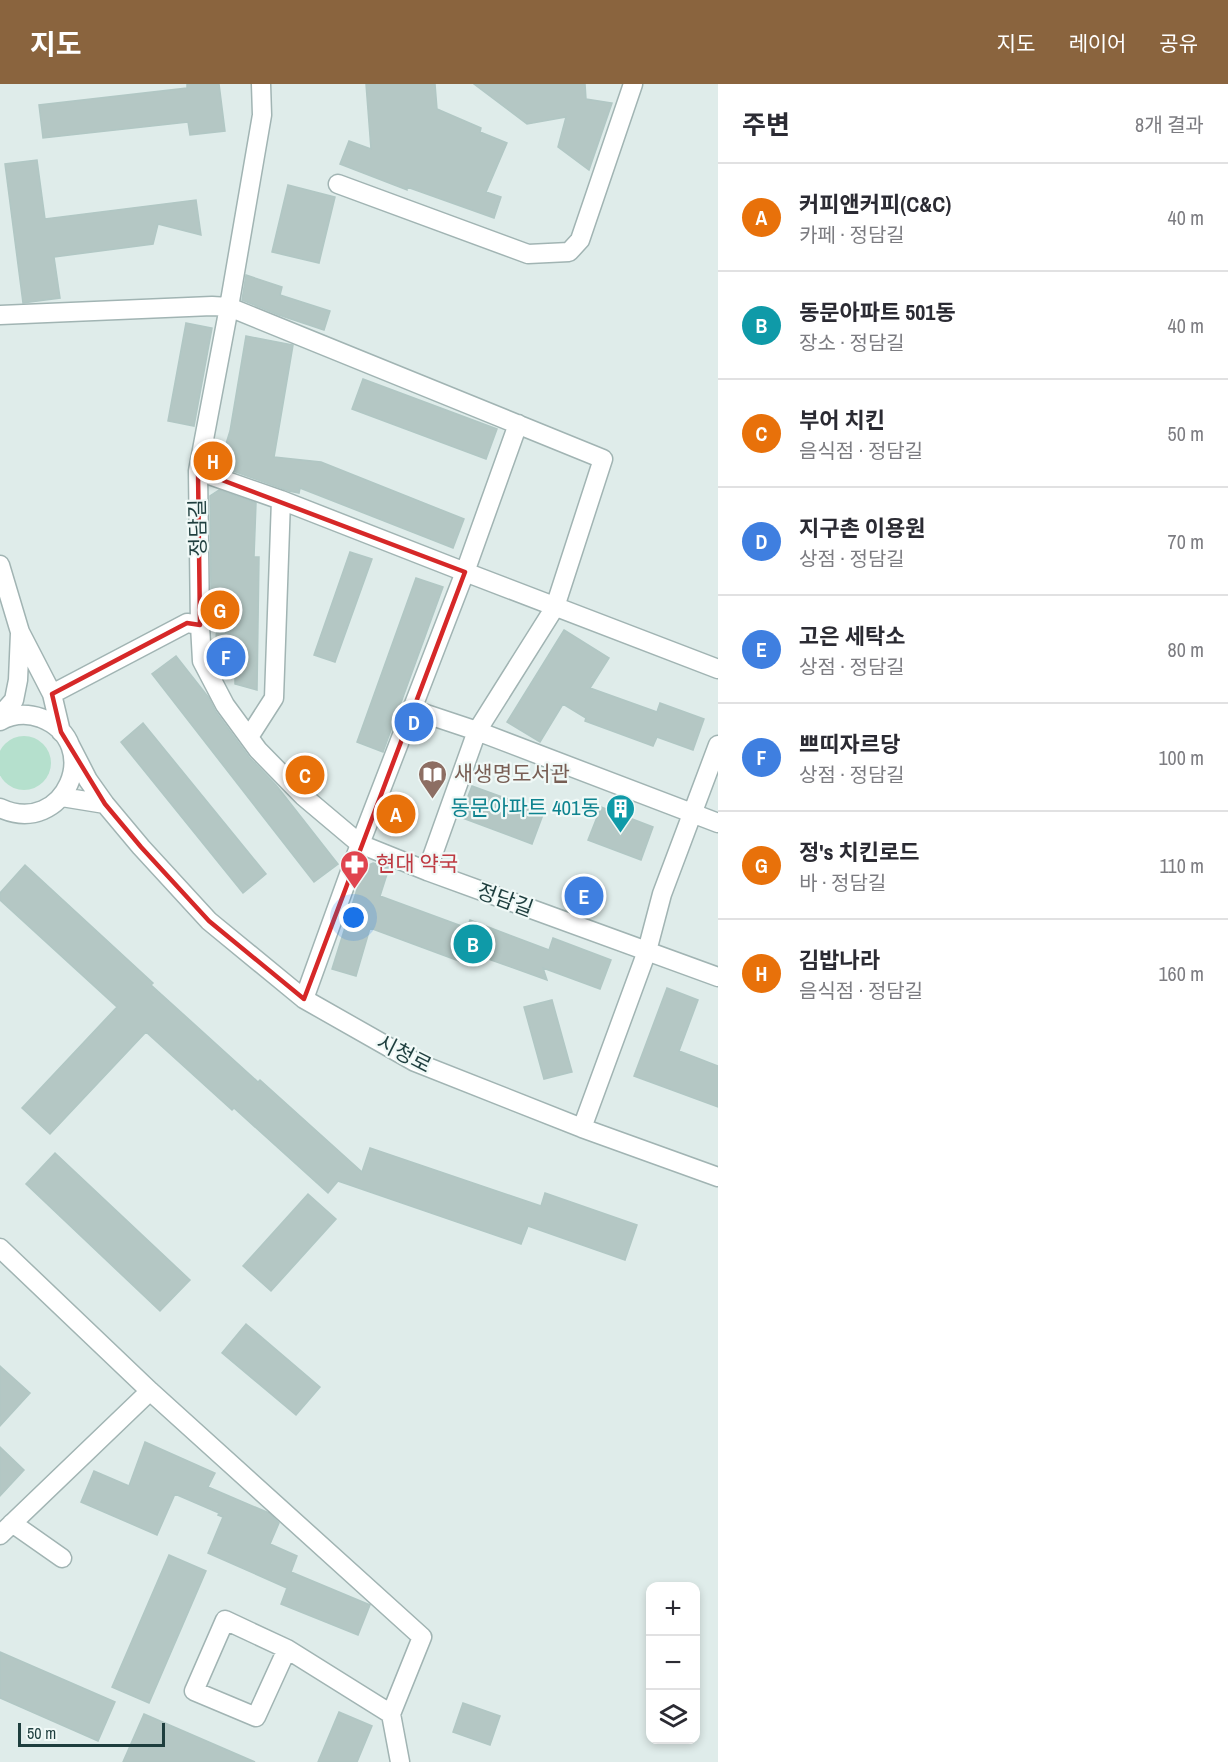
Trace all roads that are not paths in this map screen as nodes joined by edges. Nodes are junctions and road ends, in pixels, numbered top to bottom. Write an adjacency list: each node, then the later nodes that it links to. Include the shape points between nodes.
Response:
1 (261, 84): 4 (street, 정담길, via 262,115)
2 (633, 84): 3 (street, via 580,240 569,252 528,254)
3 (338, 184)
4 (229, 307): 5 (street); 6 (street); 7 (street, 정담길)
5 (0, 315)
6 (518, 424): 10 (street); 11 (street, via 603,459)
7 (198, 471): 8 (street); 12 (street, 정담길)
8 (281, 500): 10 (street); 20 (street, via 274,698)
9 (0, 565): 13 (street)
10 (465, 572): 11 (street); 16 (street)
11 (555, 608): 14 (street); 19 (street)
12 (200, 625): 15 (street, via 187,623); 20 (street, 정담길, via 202,661 225,705)
13 (21, 632): 15 (street); 17 (street, via 14,700)
14 (718, 669)
15 (52, 694): 21 (street)
16 (411, 709): 19 (street); 29 (street)
17 (0, 716)
18 (0, 721): 21 (street, via 18,715 34,716 49,722)
19 (477, 731): 26 (street); 30 (street)
20 (249, 737): 29 (street, 정담길, via 303,796)
21 (65, 738): 23 (street, via 73,758 73,772); 24 (street, 시청로)
22 (718, 745): 26 (street)
23 (62, 797): 24 (street); 25 (street, via 40,812)
24 (105, 804): 33 (street, 시청로, via 209,921)
25 (7, 811): 28 (street)
26 (692, 813): 27 (street); 31 (street, via 662,894)
27 (718, 823)
28 (0, 827)
29 (360, 844): 30 (street, 정담길); 33 (street)
30 (427, 871): 31 (street, 정담길)
31 (647, 951): 32 (street, 정담길); 34 (street)
32 (718, 977)
33 (304, 999): 34 (street, 시청로, via 416,1062)
34 (582, 1128): 35 (street, 시청로)
35 (718, 1177)
36 (0, 1248): 37 (street)
37 (150, 1391): 38 (street); 41 (street, via 422,1637)
38 (6, 1529): 39 (street)
39 (62, 1558)
40 (287, 1649): 40 (street, via 255,1717 194,1691 225,1620); 41 (street)
41 (391, 1714): 42 (street)
42 (400, 1762)

